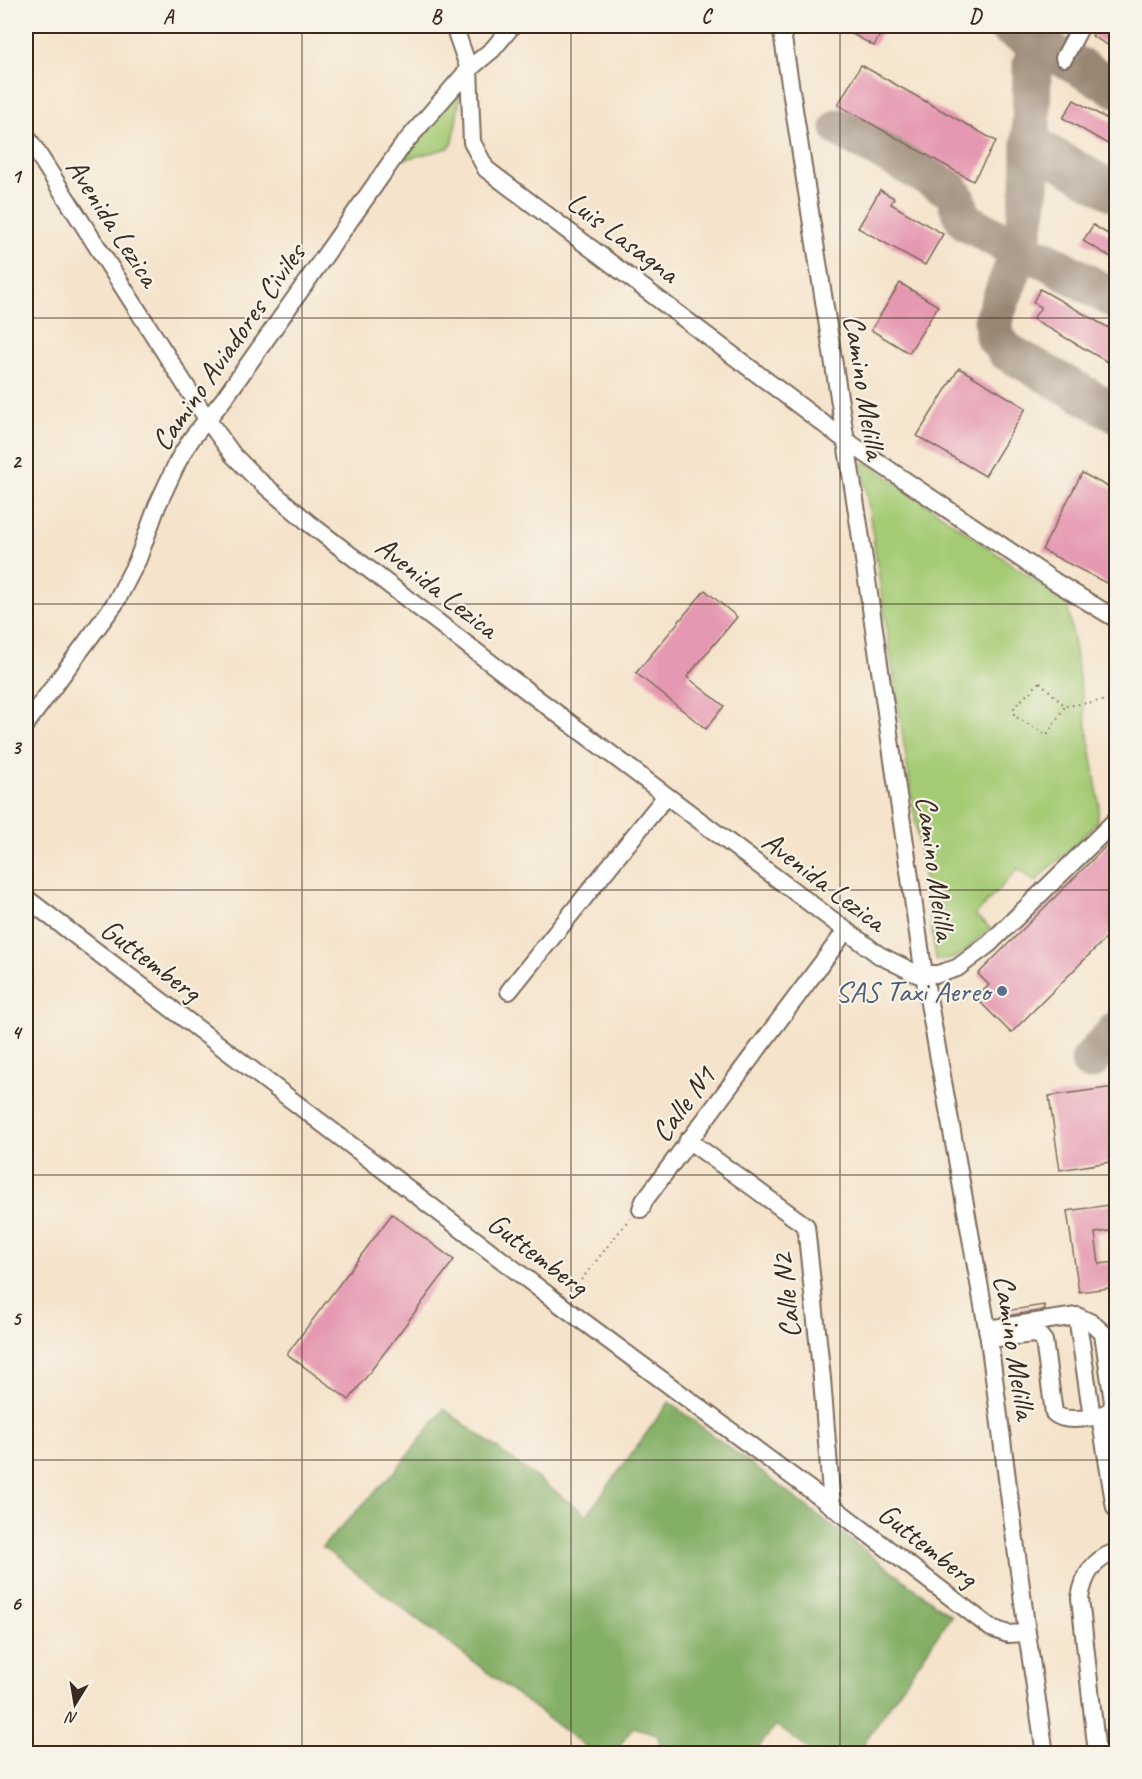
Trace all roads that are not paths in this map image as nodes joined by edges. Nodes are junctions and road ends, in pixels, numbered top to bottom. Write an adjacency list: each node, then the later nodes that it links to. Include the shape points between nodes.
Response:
1 (454, 26): 6 (street, Luis Lasagna)
2 (512, 26): 6 (street, Camino Aviadores Civiles)
3 (781, 26): 9 (street, Camino Melilla)
4 (1081, 26): 5 (street)
5 (1064, 58)
6 (469, 69): 8 (street, Camino Aviadores Civiles, via 403,146); 9 (street, Luis Lasagna, via 472,142 486,169)
7 (26, 135): 8 (street, Avenida Lezica)
8 (207, 419): 11 (street, Camino Aviadores Civiles, via 170,477 138,559 116,602); 12 (street, Avenida Lezica, via 233,455 285,504)
9 (845, 440): 10 (street, Luis Lasagna); 16 (street, Camino Melilla)
10 (1116, 619)
11 (26, 724)
12 (666, 796): 15 (street, Avenida Lezica); 17 (street)
13 (1116, 820): 16 (street, via 989,944 947,972)
14 (26, 898): 25 (street, Guttemberg)
15 (846, 932): 16 (street, Avenida Lezica, via 879,955); 18 (street, Calle N1)
16 (924, 975): 22 (street, Camino Melilla)
17 (509, 992)
18 (688, 1140): 19 (street, Calle N1); 25 (street, Calle N2, via 806,1226)
19 (641, 1209)
20 (1077, 1316): 21 (street); 23 (street); 23 (street, via 1103,1334 1113,1402 1111,1410)
21 (1033, 1328): 22 (street); 23 (street, via 1044,1341 1054,1413 1066,1419)
22 (988, 1334): 28 (street, Camino Melilla)
23 (1096, 1416): 24 (street)
24 (1113, 1475): 26 (street)
25 (832, 1506): 28 (street, Guttemberg, via 991,1628 1008,1634)
26 (1116, 1508)
27 (1116, 1552): 30 (street, via 1089,1570 1080,1598)
28 (1027, 1633): 29 (street, Camino Melilla)
29 (1045, 1754)
30 (1097, 1754)

